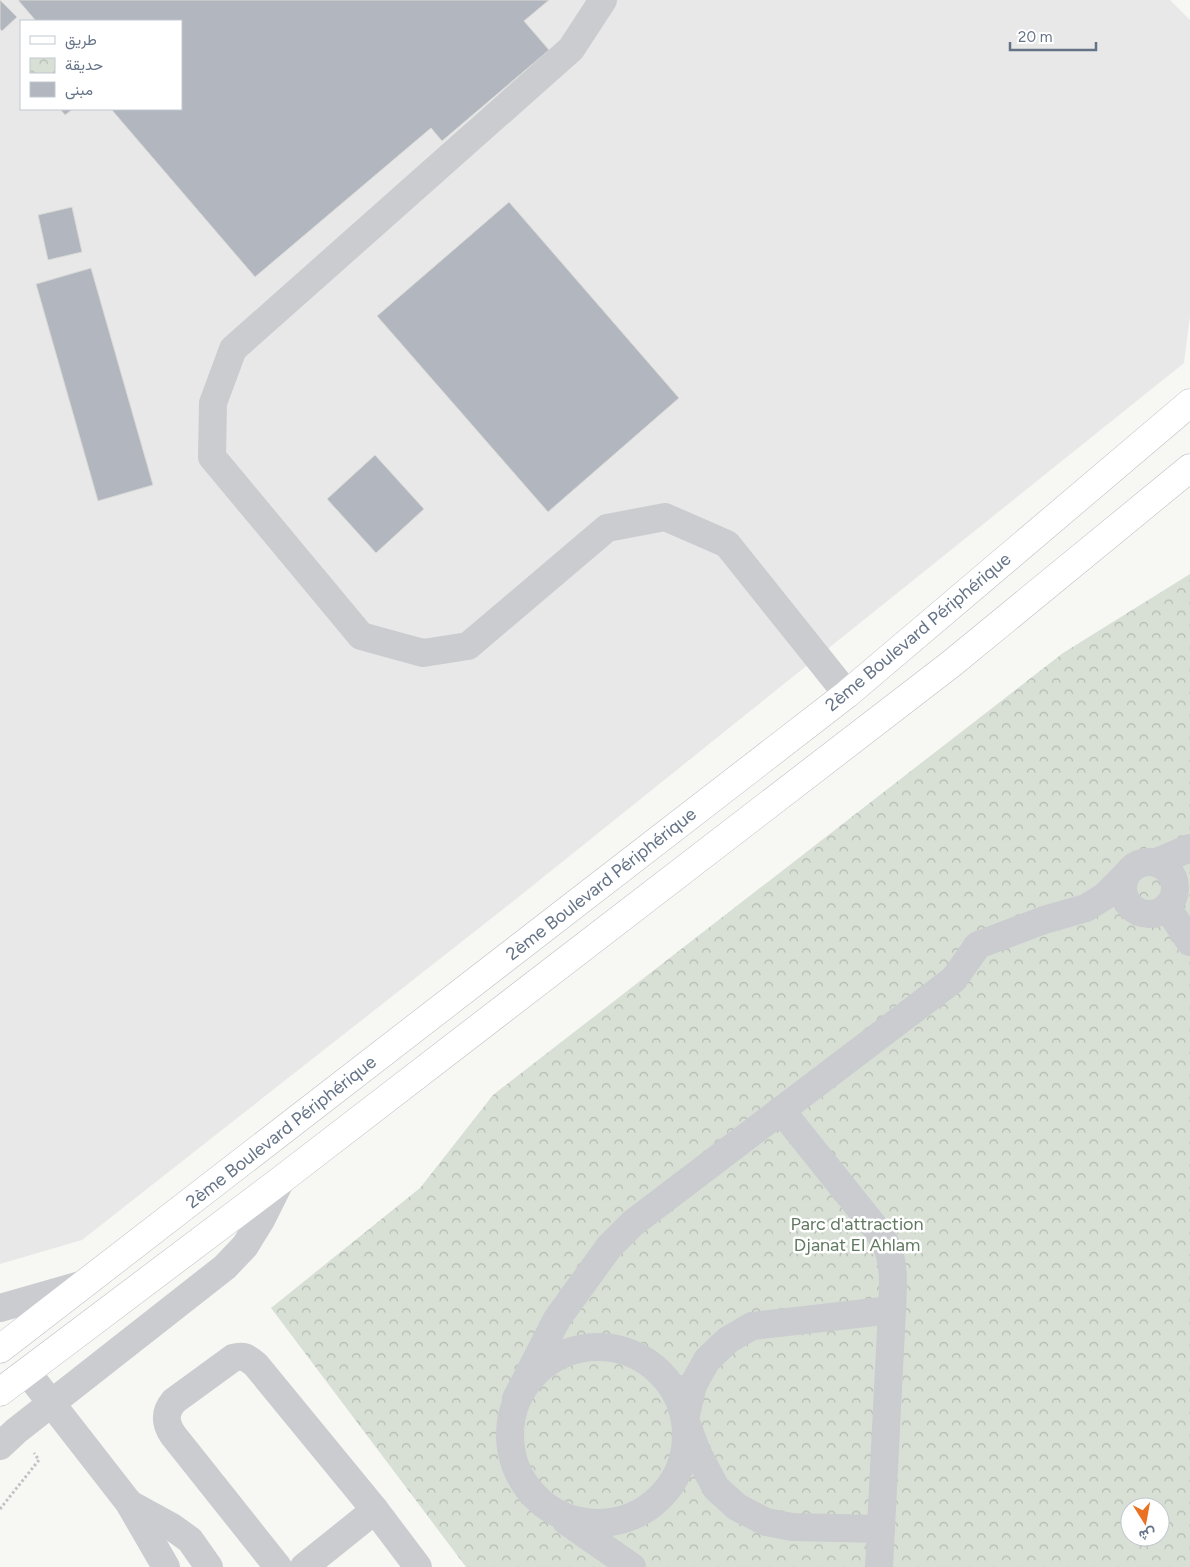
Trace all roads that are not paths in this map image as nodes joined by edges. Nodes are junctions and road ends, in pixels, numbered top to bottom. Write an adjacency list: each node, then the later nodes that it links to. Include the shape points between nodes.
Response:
1 (603, 0): 4 (street, via 571,49 233,349 213,403 212,457 361,636 423,653 468,646 607,528 665,517 727,544)
2 (1190, 403): 4 (main road, 2ème Boulevard Périphérique)
3 (1190, 468): 10 (main road, 2ème Boulevard Périphérique, via 951,664)
4 (846, 694): 11 (main road, 2ème Boulevard Périphérique)
5 (1190, 848): 7 (street)
6 (1126, 875): 7 (street, via 1132,868 1148,861); 7 (street, via 1123,883 1126,902 1133,909 1150,915 1160,912); 9 (street, via 1105,896 1086,908 978,945 954,979)
7 (1172, 883): 8 (street)
8 (1190, 942)
9 (781, 1110): 13 (street, via 887,1247 893,1274); 17 (street, via 633,1223 609,1247 557,1319)
10 (281, 1180): 15 (main road, 2ème Boulevard Périphérique); 18 (street, via 262,1220 245,1246 225,1267)
11 (85, 1283): 12 (street); 14 (main road, 2ème Boulevard Périphérique)
12 (0, 1308)
13 (892, 1310): 19 (street, via 752,1326 728,1340 707,1360 693,1385); 24 (street)
14 (0, 1350)
15 (27, 1372): 16 (main road, 2ème Boulevard Périphérique); 18 (street)
16 (0, 1392)
17 (516, 1399): 19 (street, via 533,1374 558,1355 588,1346 618,1348 647,1360 675,1390); 23 (street, via 508,1429 512,1460 526,1488)
18 (51, 1404): 20 (street); 21 (street)
19 (686, 1419): 23 (street, via 686,1450 675,1478 665,1493 641,1512 612,1522 580,1522); 24 (street, via 697,1452 716,1488 737,1507 766,1522 792,1527)
20 (0, 1446)
21 (129, 1503): 25 (street); 26 (street, via 190,1540)
22 (375, 1510): 27 (street, via 256,1364 248,1357 232,1358 174,1401 166,1416 167,1426); 28 (street); 29 (street)
23 (552, 1511): 30 (street)
24 (881, 1529): 31 (street)
25 (166, 1567)
26 (209, 1567)
27 (278, 1567)
28 (304, 1567)
29 (418, 1567)
30 (632, 1567)
31 (879, 1567)

